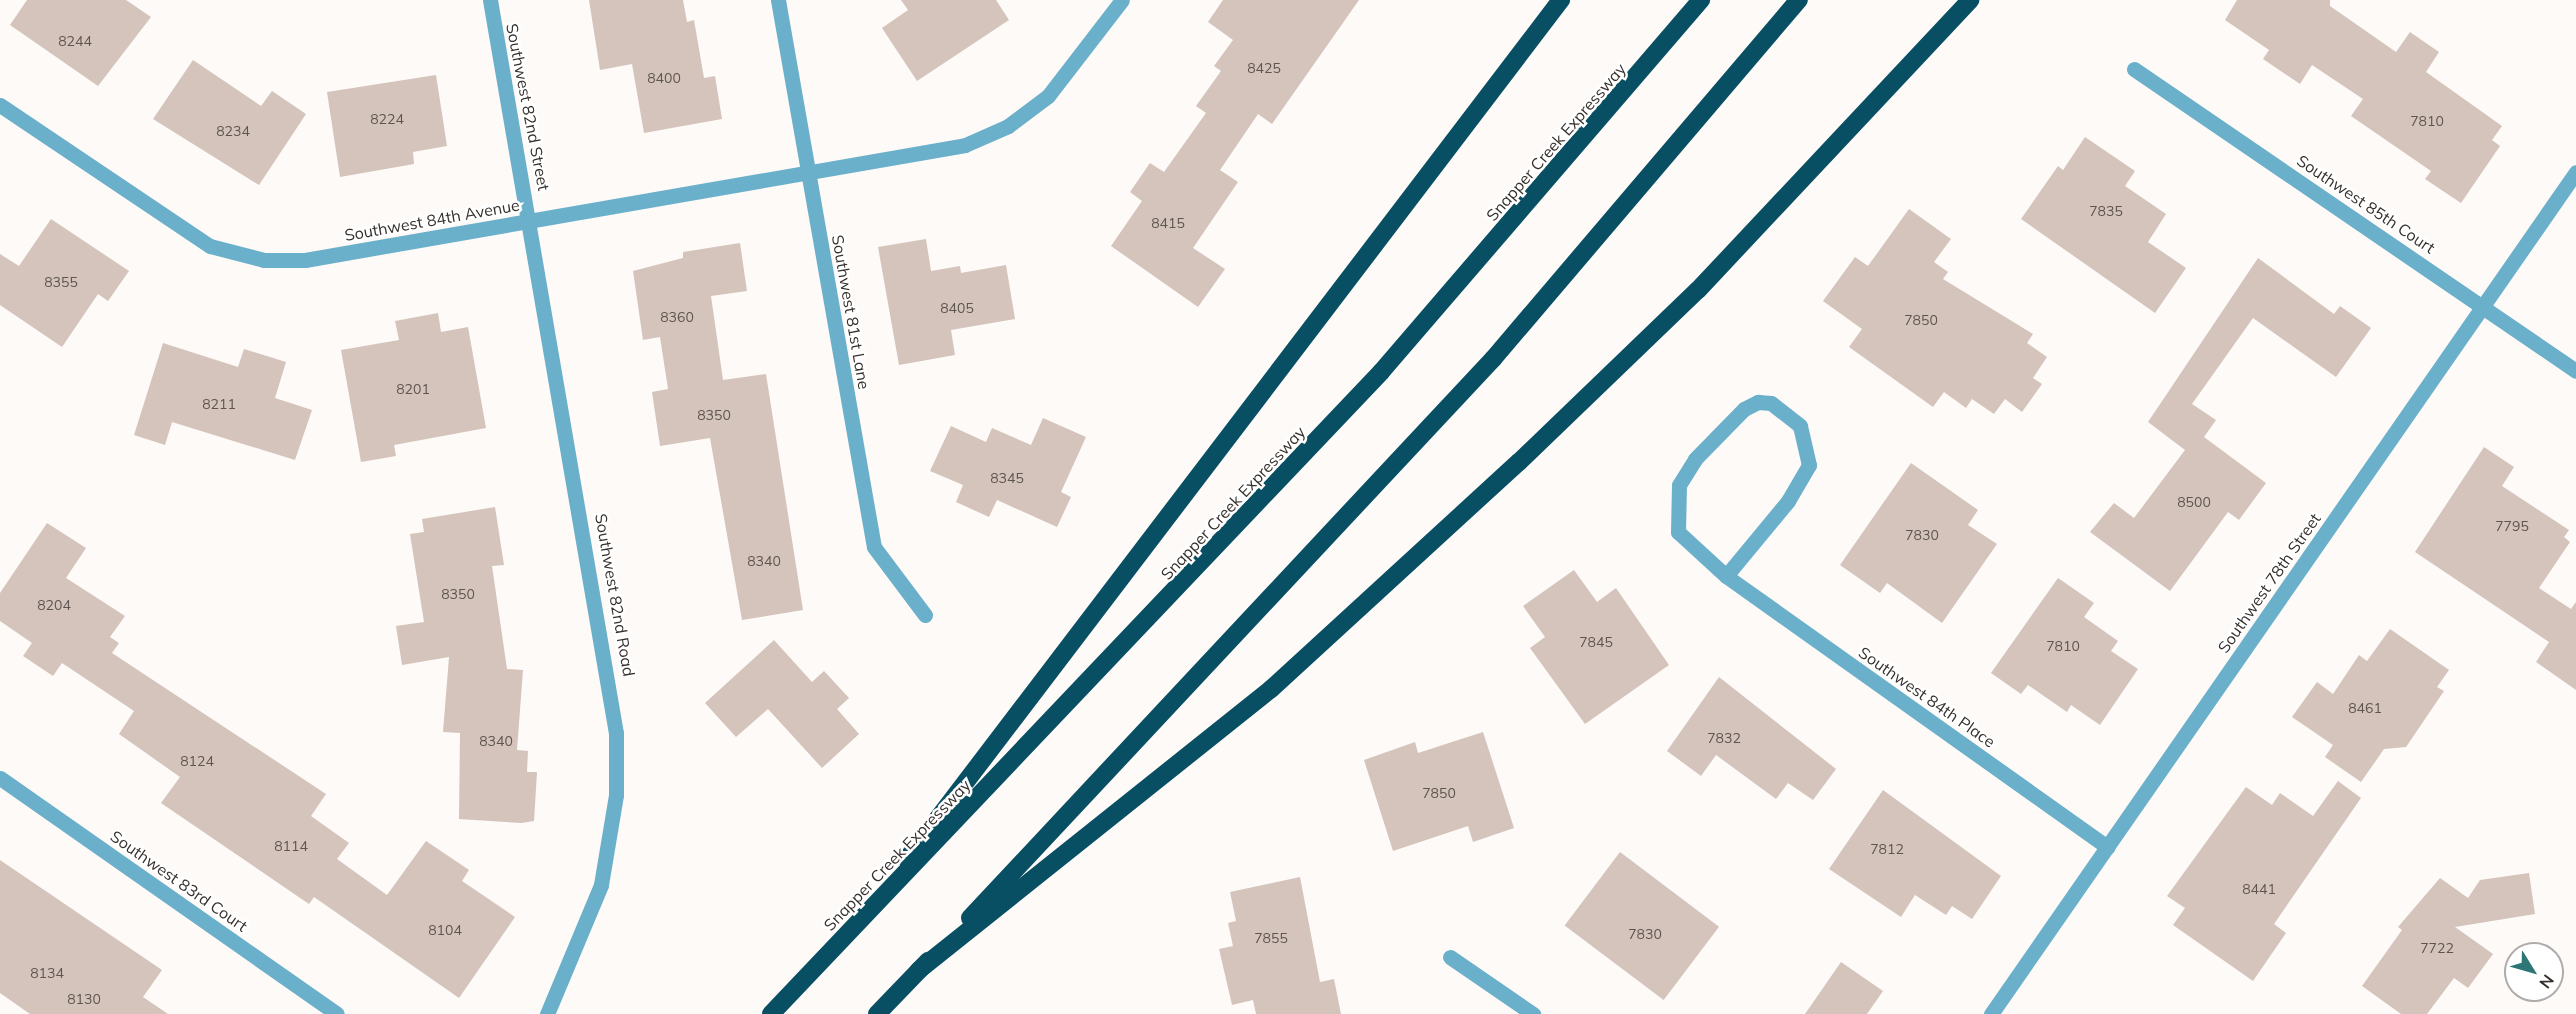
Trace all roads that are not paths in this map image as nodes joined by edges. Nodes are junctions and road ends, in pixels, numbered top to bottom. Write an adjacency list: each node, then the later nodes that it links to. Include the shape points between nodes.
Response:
1 (490, 0): 12 (street, Southwest 82nd Street)
2 (778, 0): 10 (street, Southwest 81st Lane)
3 (1122, 0): 10 (street, Southwest 84th Avenue, via 1066,75 1029,111 986,137 947,149)
4 (1561, 0): 19 (highway)
5 (1701, 0): 19 (highway, Snapper Creek Expressway, via 1381,372)
6 (1799, 0): 21 (highway, via 1400,462)
7 (1970, 0): 21 (highway, via 1706,281 1511,470 1271,689)
8 (2134, 69): 13 (street, Southwest 85th Court)
9 (2, 110): 12 (street, Southwest 84th Avenue, via 178,229 238,255 305,260)
10 (808, 171): 12 (street, Southwest 84th Avenue); 16 (street, Southwest 81st Lane, via 874,547)
11 (2576, 172): 13 (street, Southwest 78th Street)
12 (531, 221): 23 (street, Southwest 82nd Road, via 616,733 611,838 593,910 569,973)
13 (2483, 306): 14 (street, Southwest 85th Court); 18 (street, Southwest 78th Street)
14 (2576, 370)
15 (1726, 576): 15 (street, Southwest 84th Place, via 1788,501 1809,465 1800,426 1771,403 1758,402 1728,426 1686,470 1675,501 1684,540); 18 (street, Southwest 84th Place)
16 (925, 615)
17 (0, 778): 22 (street, Southwest 83rd Court)
18 (2107, 847): 27 (street, Southwest 78th Street)
19 (850, 932): 24 (highway, Snapper Creek Expressway)
20 (1450, 957): 26 (street)
21 (919, 970): 25 (highway)
22 (337, 1014)
23 (547, 1014)
24 (771, 1014)
25 (877, 1014)
26 (1533, 1014)
27 (1991, 1014)

